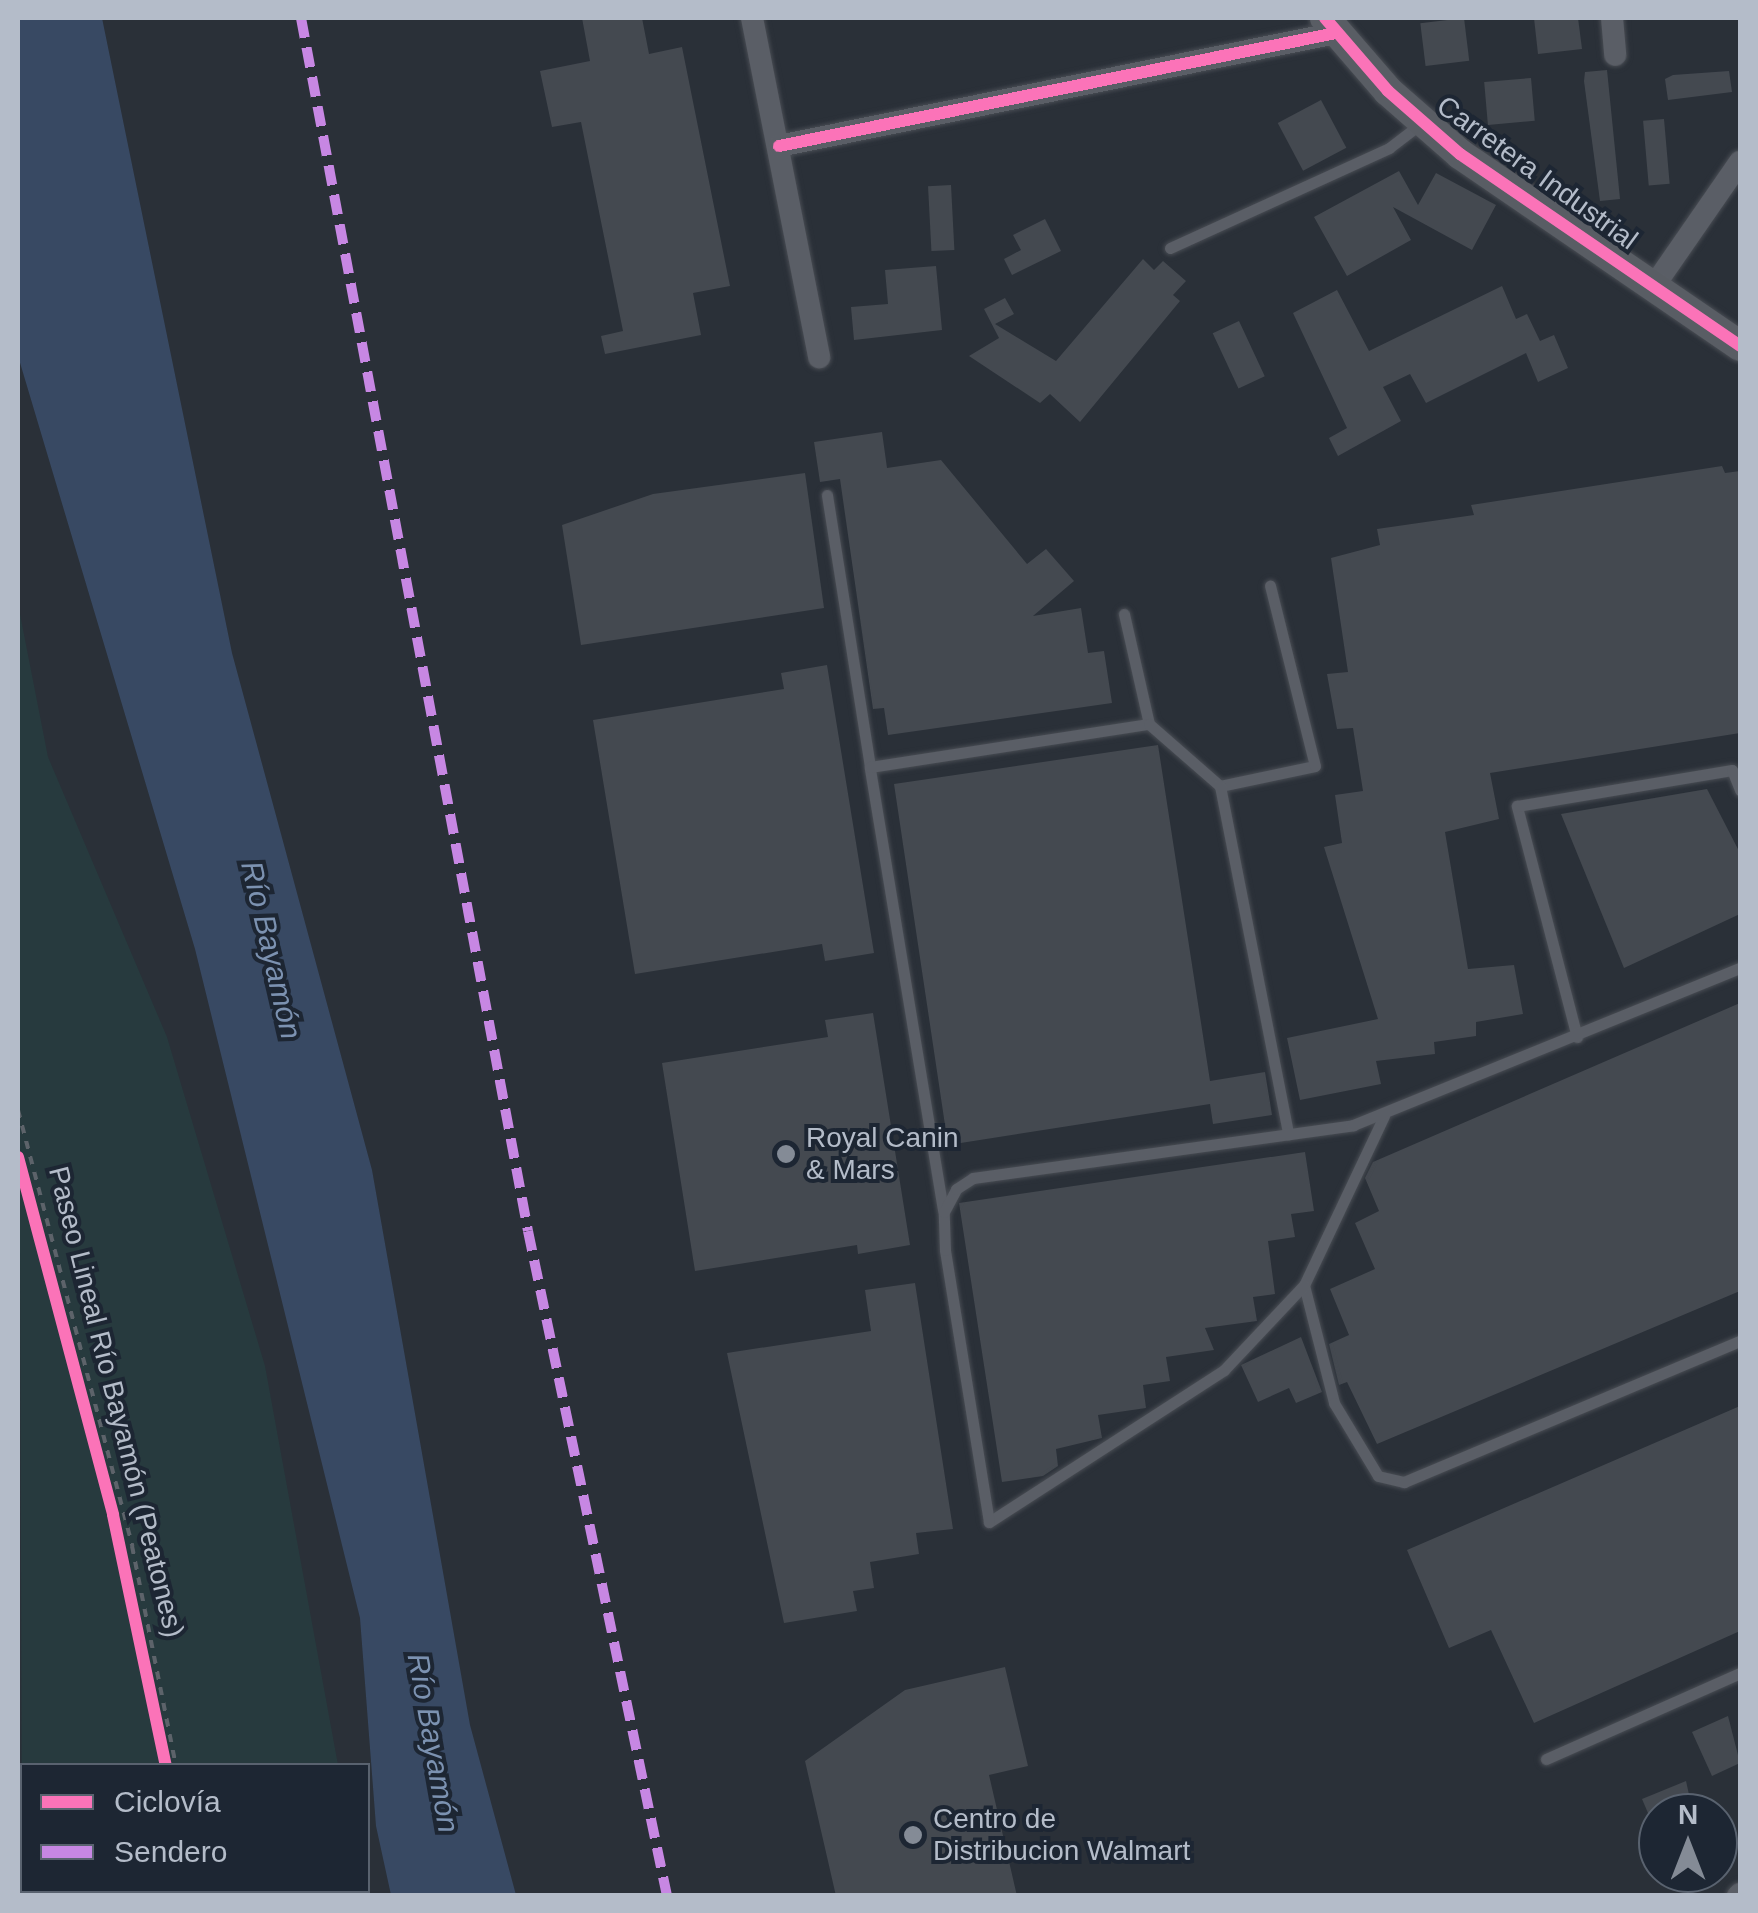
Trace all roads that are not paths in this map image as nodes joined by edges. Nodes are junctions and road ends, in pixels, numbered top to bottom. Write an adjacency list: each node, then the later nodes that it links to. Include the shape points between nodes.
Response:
1 (752, 18): 6 (street)
2 (1612, 18): 4 (street)
3 (1330, 25): 5 (street, Carretera Industrial); 6 (street)
4 (1615, 55)
5 (1423, 122): 8 (lane, via 1390,148); 9 (street, Carretera Industrial)
6 (779, 146): 11 (street)
7 (1740, 162): 9 (street)
8 (1170, 248)
9 (1654, 286): 10 (street, Carretera Industrial)
10 (1740, 346)
11 (820, 357)
12 (827, 495): 16 (lane)
13 (1270, 586): 17 (lane, via 1315,766)
14 (1124, 614): 15 (lane)
15 (1149, 724): 16 (lane); 17 (lane)
16 (870, 767): 23 (lane)
17 (1220, 786): 22 (lane)
18 (1740, 790): 20 (lane, via 1732,770 1516,806)
19 (1740, 968): 20 (lane)
20 (1577, 1037): 21 (lane)
21 (1384, 1116): 22 (lane); 24 (lane)
22 (1288, 1134): 23 (lane, via 973,1178 956,1188)
23 (944, 1212): 24 (lane, via 989,1522 1224,1370)
24 (1304, 1285): 25 (lane, via 1334,1403 1378,1476 1404,1482)
25 (1740, 1341)
26 (1740, 1673): 27 (lane)
27 (1546, 1759)

